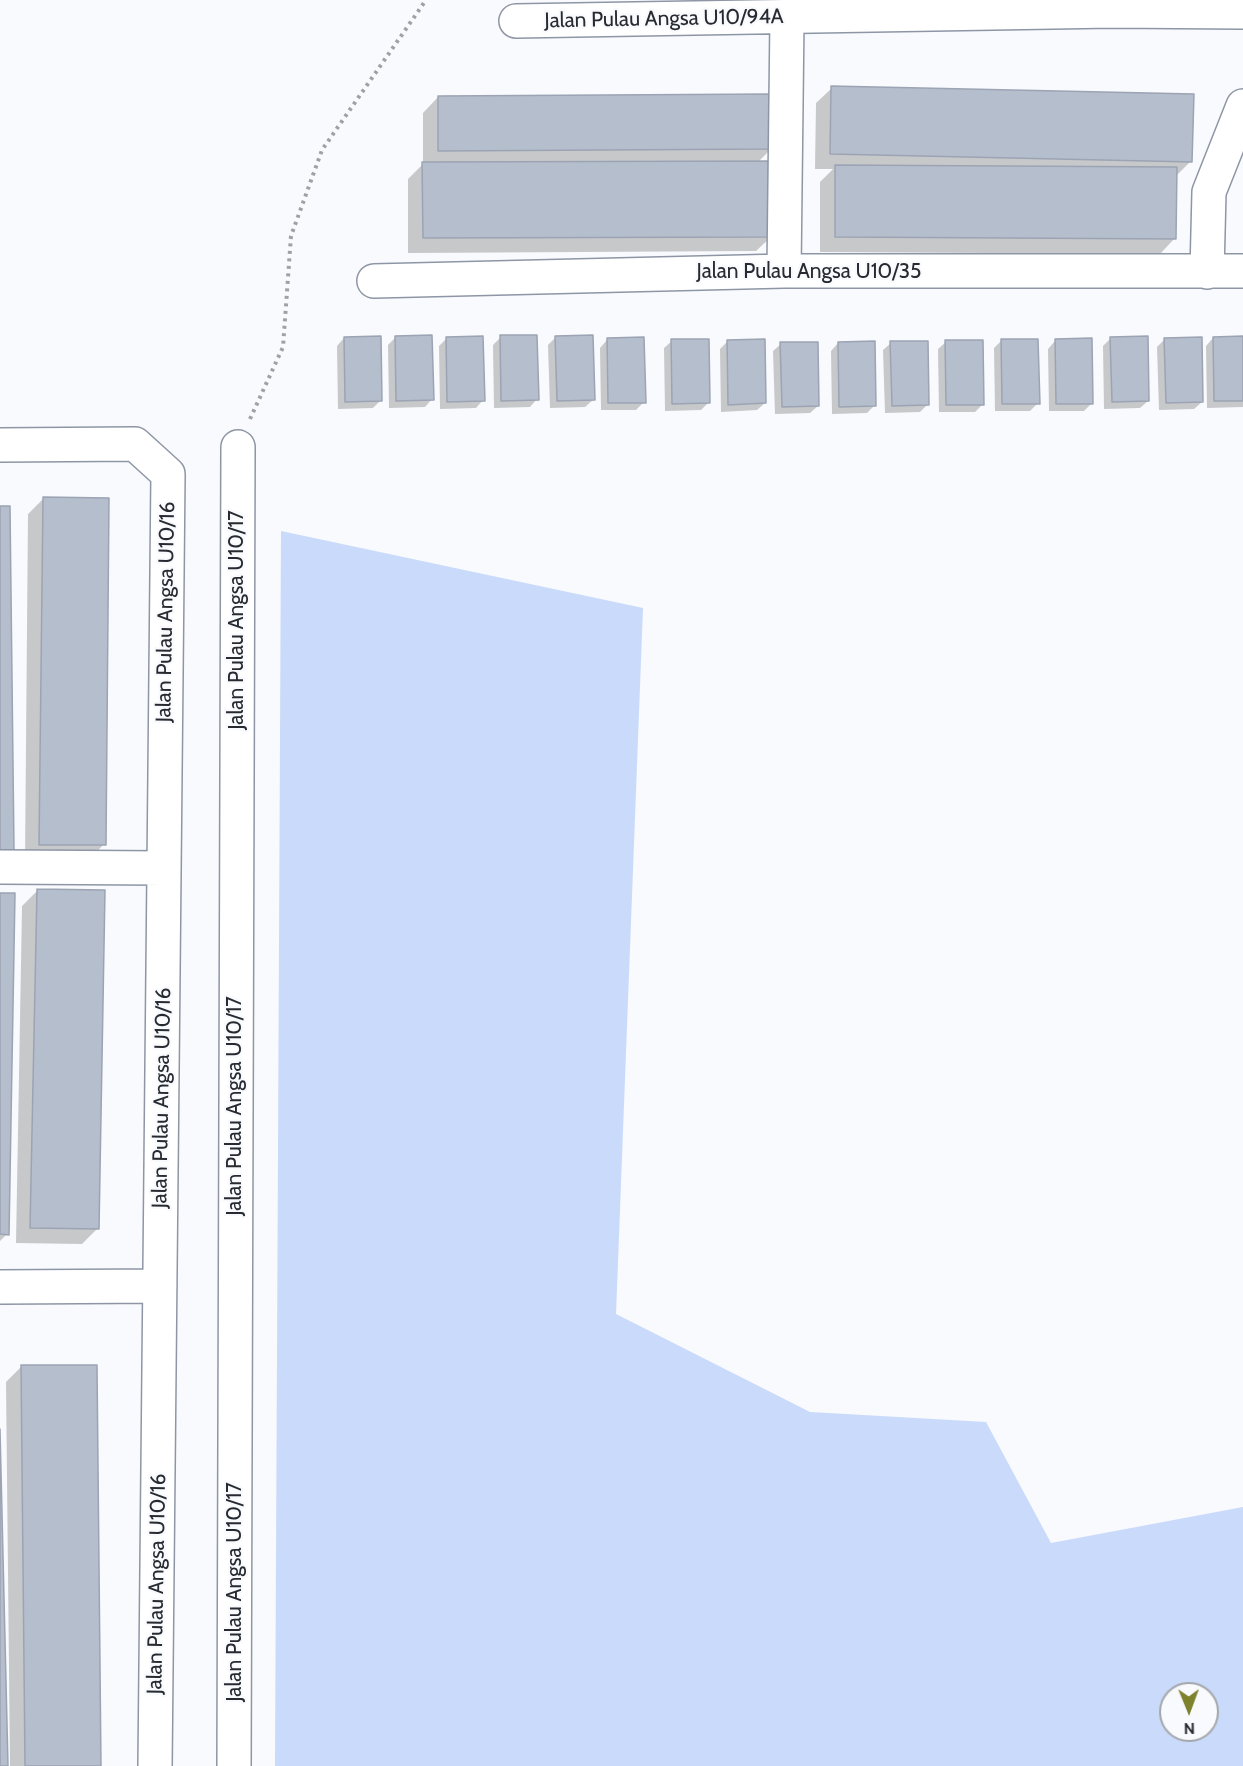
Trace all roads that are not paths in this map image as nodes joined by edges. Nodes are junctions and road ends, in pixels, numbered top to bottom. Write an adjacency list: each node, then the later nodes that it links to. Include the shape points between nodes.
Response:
1 (1112, 6): 2 (street, Jalan Pulau Angsa U10/94A); 3 (street, Jalan Pulau Angsa U10/94A)
2 (1243, 12)
3 (787, 18): 4 (street, Jalan Pulau Angsa U10/94A); 6 (street)
4 (516, 21)
5 (1243, 106): 8 (street, via 1209,192)
6 (784, 271): 8 (street, Jalan Pulau Angsa U10/35); 9 (street, Jalan Pulau Angsa U10/35)
7 (1243, 271): 8 (street, Jalan Pulau Angsa U10/35)
8 (1207, 272)
9 (374, 281)
10 (0, 445): 13 (street, Jalan Pulau Angsa U10/16, via 135,444 168,474)
11 (238, 447): 17 (street, Jalan Pulau Angsa U10/17)
12 (0, 867): 13 (street)
13 (164, 868): 14 (street, Jalan Pulau Angsa U10/16)
14 (160, 1286): 15 (street); 16 (street, Jalan Pulau Angsa U10/16)
15 (0, 1287)
16 (155, 1766)
17 (234, 1766)

